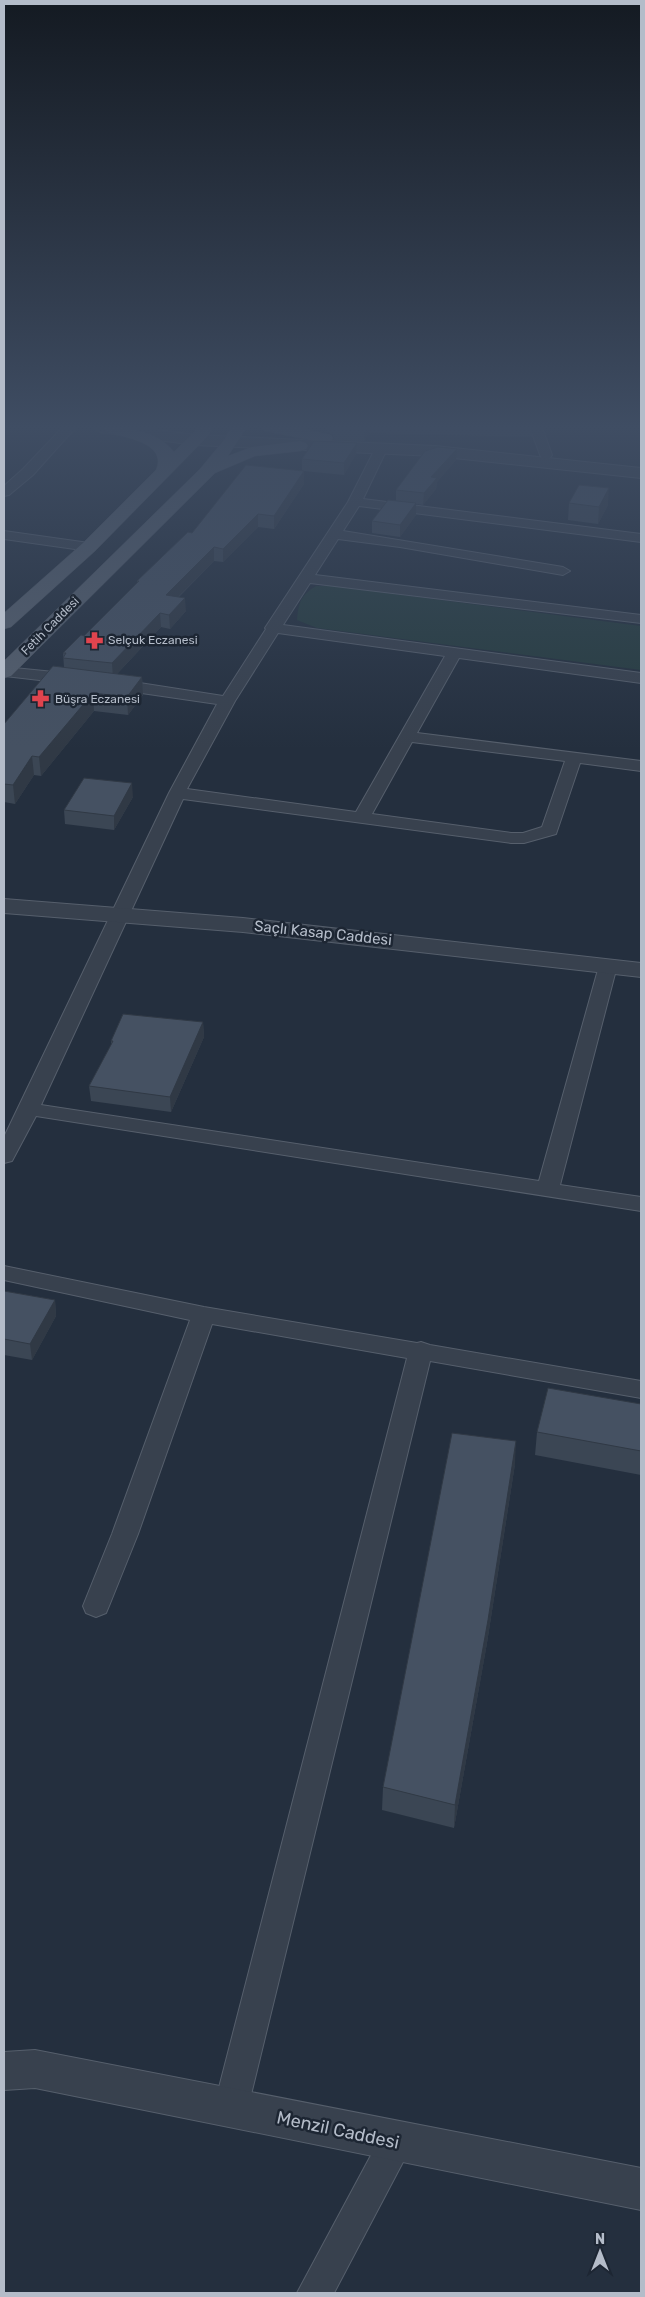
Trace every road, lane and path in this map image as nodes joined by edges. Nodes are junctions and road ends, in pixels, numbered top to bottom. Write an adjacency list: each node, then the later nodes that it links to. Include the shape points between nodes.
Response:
1 (102, 534): 8 (main road)
2 (144, 534): 15 (main road, Fetih Caddesi)
3 (333, 534): 10 (street)
4 (334, 534): 9 (street)
5 (611, 534): 7 (street)
6 (4, 535): 8 (street)
7 (641, 538)
8 (89, 547): 12 (main road)
9 (563, 571)
10 (305, 578): 11 (street); 13 (street)
11 (641, 619)
12 (4, 623)
13 (272, 628): 14 (street); 17 (street)
14 (455, 652): 16 (street); 18 (street)
15 (4, 671): 17 (street)
16 (641, 678)
17 (227, 701): 21 (street)
18 (408, 737): 19 (street); 22 (street)
19 (574, 758): 20 (street); 22 (street, via 550,830 524,838)
20 (641, 766)
21 (177, 793): 22 (street); 24 (street)
22 (362, 817)
23 (4, 906): 24 (street, Saçlı Kasap Caddesi)
24 (121, 912): 25 (street, Saçlı Kasap Caddesi); 27 (street)
25 (608, 966): 26 (street, Saçlı Kasap Caddesi); 29 (street)
26 (641, 970)
27 (29, 1109): 28 (street); 29 (street)
28 (4, 1156)
29 (548, 1190): 30 (street)
30 (641, 1204)
31 (4, 1273): 32 (street)
32 (204, 1315): 33 (street); 35 (street)
33 (421, 1350): 34 (street); 37 (street)
34 (641, 1389)
35 (96, 1606)
36 (14, 2064): 37 (street, Menzil Caddesi)
37 (231, 2107): 38 (street, Menzil Caddesi)
38 (396, 2143): 39 (street, Menzil Caddesi); 40 (street)
39 (641, 2189)
40 (314, 2293)

